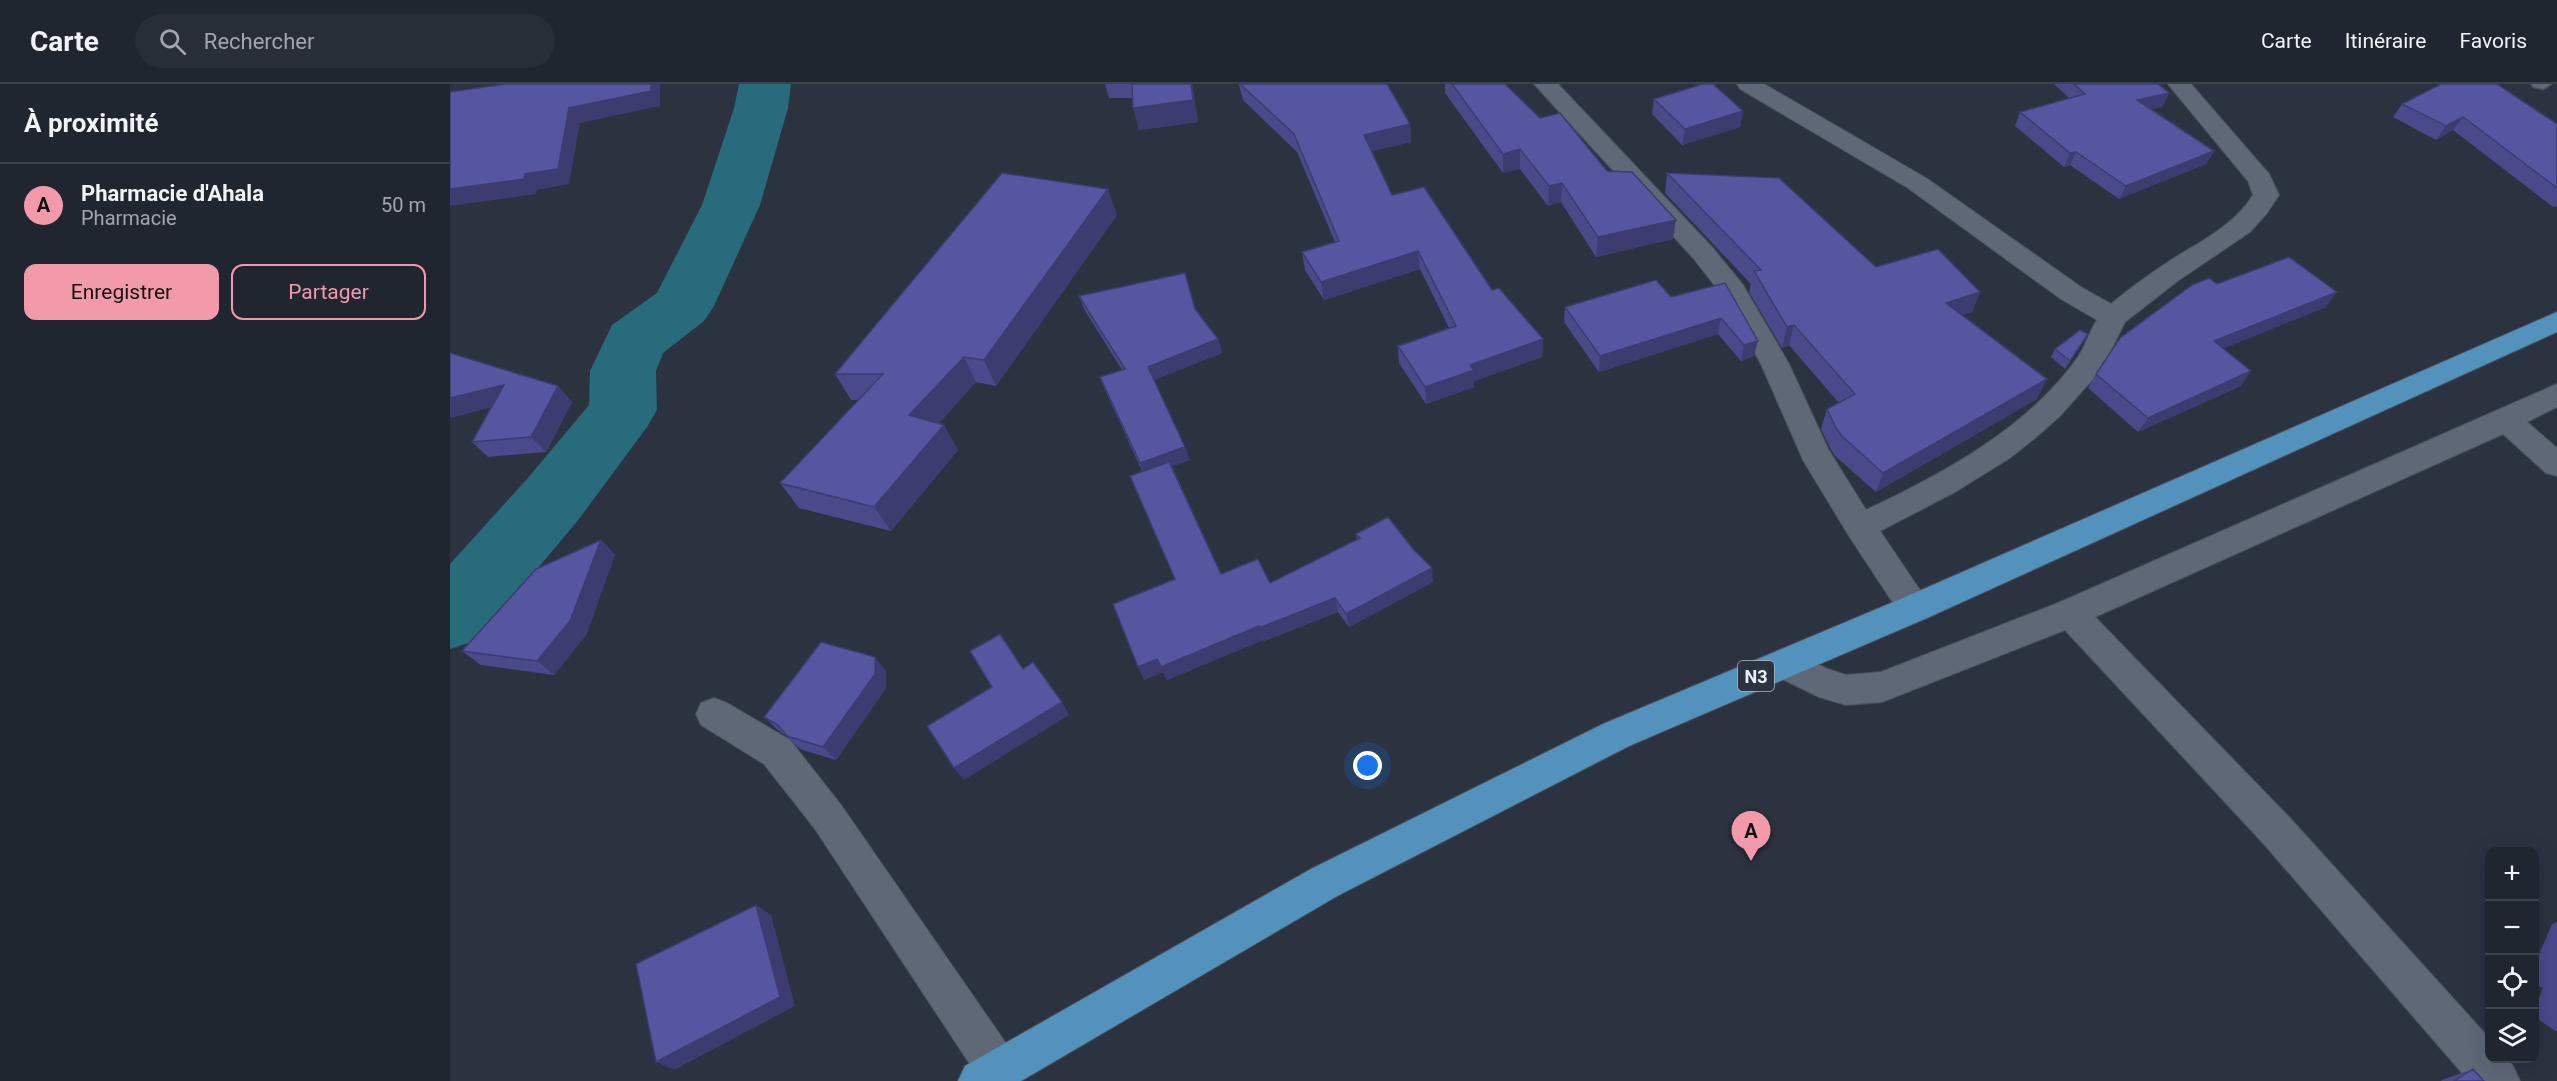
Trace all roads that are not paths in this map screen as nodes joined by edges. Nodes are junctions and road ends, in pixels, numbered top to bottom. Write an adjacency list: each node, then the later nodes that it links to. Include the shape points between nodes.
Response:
1 (1545, 84): 9 (street, via 1703,253 1733,291 1775,364 1815,452)
2 (1748, 84): 4 (street, via 1917,183 2071,293)
3 (2179, 84): 4 (street, via 2260,179 2266,195 2256,214 2241,228 2187,261)
4 (2113, 316): 9 (street, via 2092,358 2043,415 1960,476)
5 (2557, 321): 10 (highway, N3)
6 (2557, 394): 7 (street)
7 (2506, 420): 8 (street); 11 (street)
8 (2555, 462)
9 (1860, 527): 10 (street)
10 (1915, 608): 12 (highway, N3)
11 (2070, 613): 12 (street, via 1882,687 1846,690); 15 (street, via 2276,830)
12 (1784, 664): 14 (highway, N3, via 1616,735 1325,882)
13 (714, 714): 14 (street, via 777,752 828,817)
14 (989, 1076)
15 (2498, 1081)

